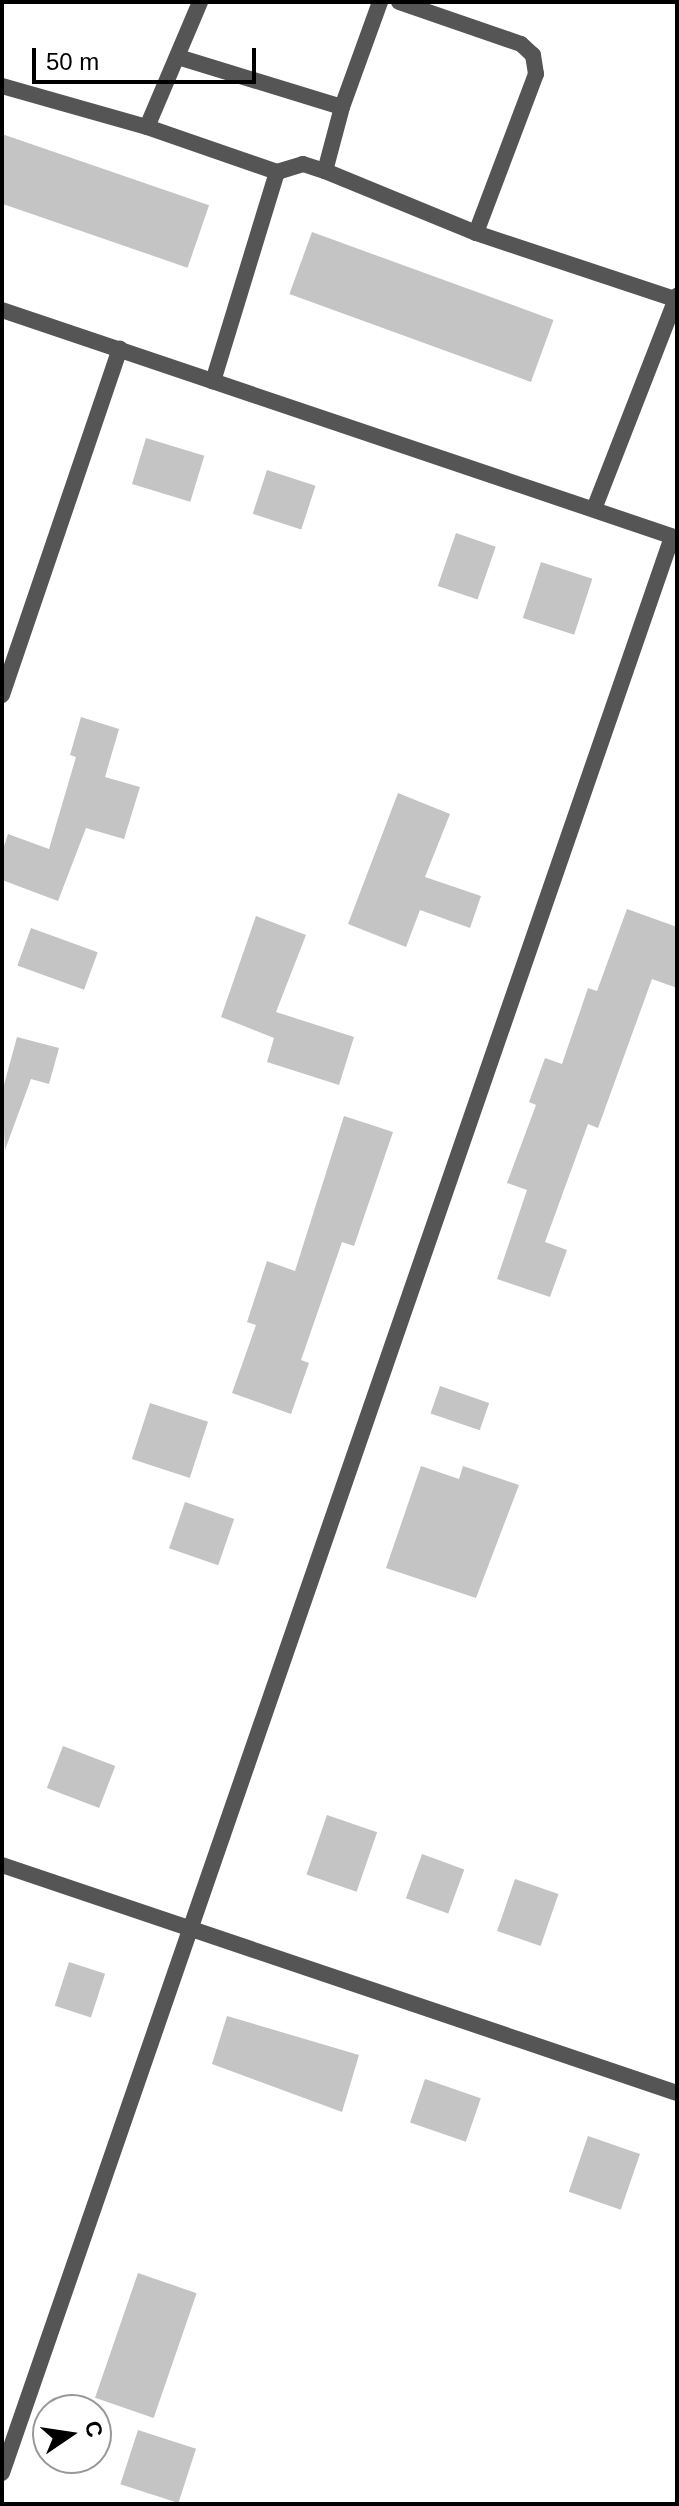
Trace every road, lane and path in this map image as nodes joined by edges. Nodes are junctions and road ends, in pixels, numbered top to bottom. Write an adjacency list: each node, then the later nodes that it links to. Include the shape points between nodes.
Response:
1 (200, 2): 4 (street)
2 (380, 2): 6 (street)
3 (399, 2): 10 (street, via 521,44 533,55 536,74)
4 (178, 57): 6 (street); 7 (street)
5 (2, 86): 7 (street)
6 (342, 107): 8 (street)
7 (147, 127): 9 (street)
8 (325, 171): 9 (street, via 303,164); 10 (street)
9 (277, 172): 14 (street)
10 (476, 233): 11 (street)
11 (677, 298): 15 (street)
12 (2, 310): 13 (street)
13 (120, 349): 14 (street); 17 (street)
14 (213, 381): 15 (street)
15 (594, 509): 16 (street)
16 (674, 538): 19 (street)
17 (2, 695)
18 (2, 1865): 19 (street)
19 (191, 1929): 20 (street); 21 (street)
20 (677, 2093)
21 (2, 2473)

